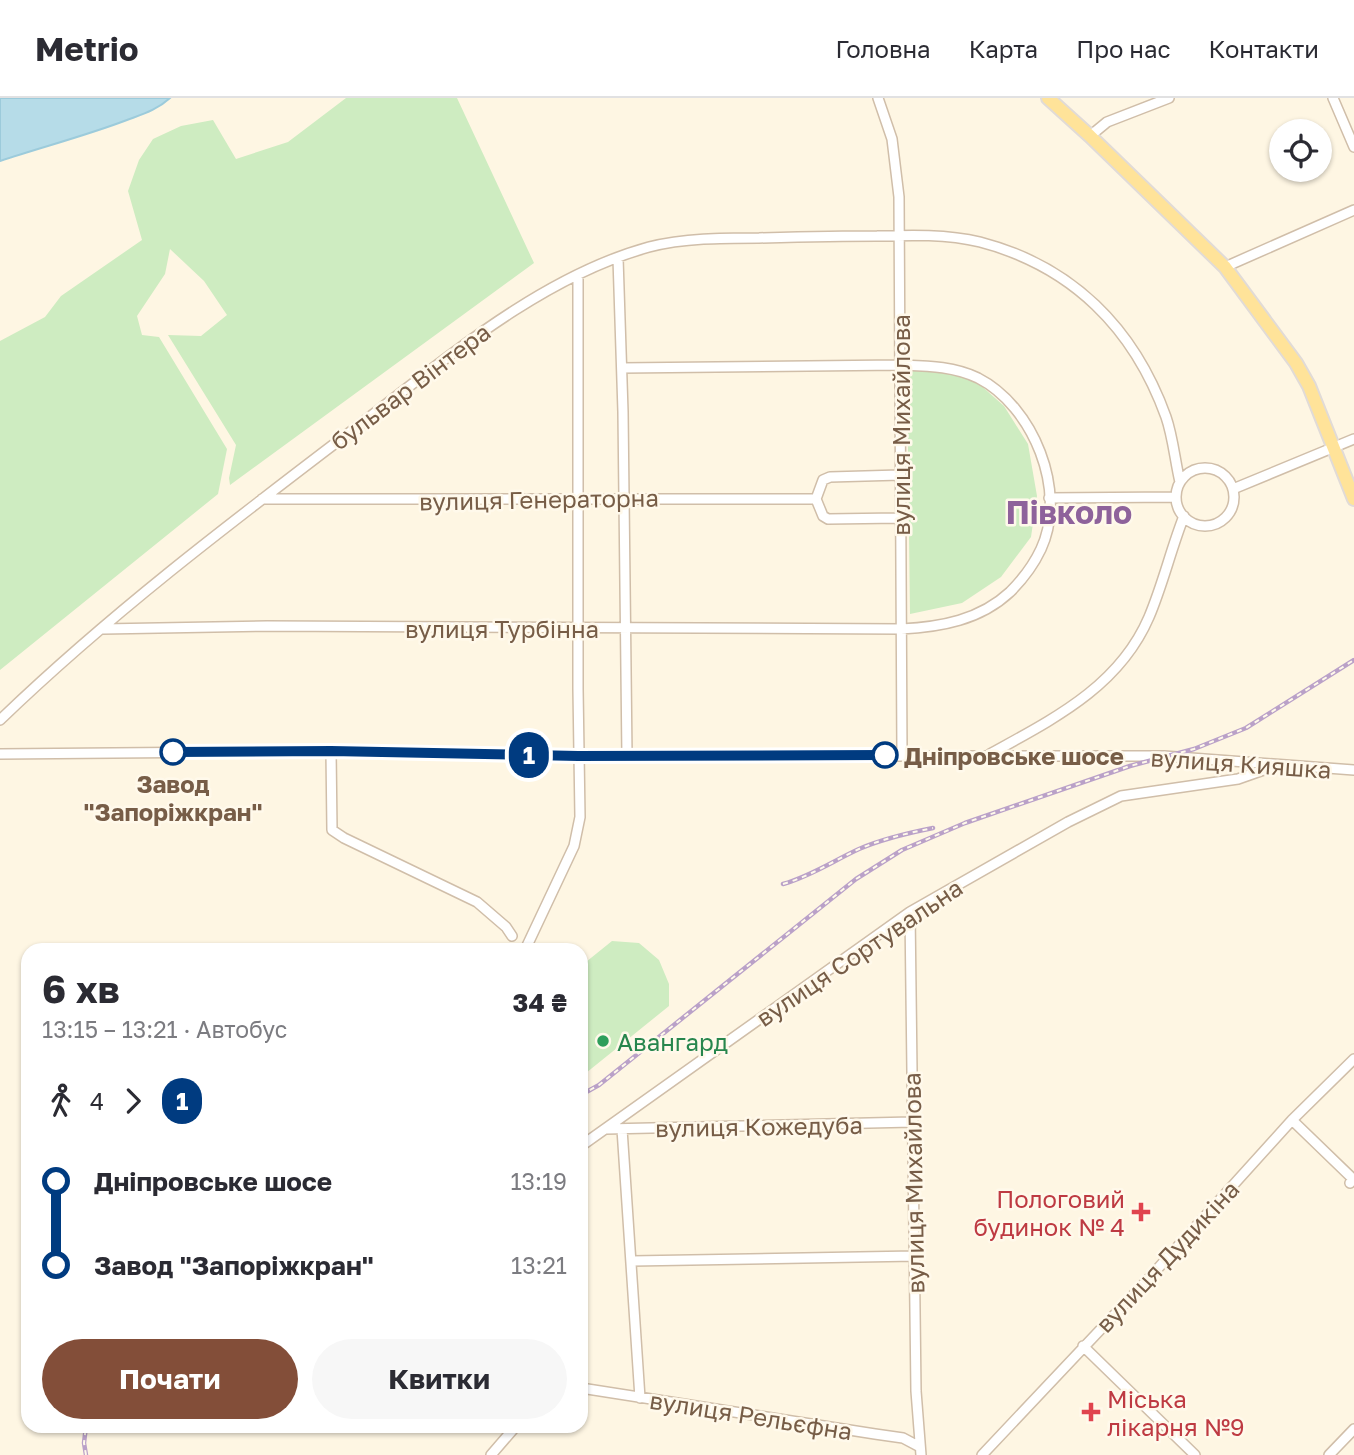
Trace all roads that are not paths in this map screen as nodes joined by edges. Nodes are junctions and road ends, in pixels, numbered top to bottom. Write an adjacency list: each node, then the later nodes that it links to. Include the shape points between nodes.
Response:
1 (878, 98): 8 (street, вулиця Михайлова, via 896,162)
2 (1048, 98): 5 (main road)
3 (1169, 98): 5 (street, via 1107,122)
4 (1333, 98): 6 (street)
5 (1090, 136): 10 (main road)
6 (1354, 147)
7 (1354, 210): 10 (street)
8 (900, 236): 9 (street, бульвар Вінтера, via 716,238 670,242); 12 (street, вулиця Михайлова); 17 (street, бульвар Вінтера, via 979,242 1021,256 1086,294 1114,323 1146,369 1167,420)
9 (618, 258): 11 (street, бульвар Вінтера); 13 (street)
10 (1226, 267): 15 (main road, via 1296,363)
11 (578, 276): 19 (street); 23 (street, бульвар Вінтера, via 500,318)
12 (900, 365): 13 (street, вулиця Турбінна); 16 (street, вулиця Михайлова); 22 (street, вулиця Турбінна, via 960,371 1011,403 1040,449)
13 (622, 368): 20 (street)
14 (1354, 439): 15 (street)
15 (1334, 447): 18 (street); 25 (main road)
16 (900, 475): 24 (street, via 830,477 823,480); 27 (street, вулиця Михайлова)
17 (1181, 482): 18 (street, via 1193,471 1210,468 1225,476); 21 (street)
18 (1233, 489): 26 (street, via 1232,507 1221,522 1203,526)
19 (577, 497): 20 (street, вулиця Генераторна); 23 (street, вулиця Генераторна); 28 (street)
20 (624, 497): 24 (street, вулиця Генераторна); 29 (street)
21 (1176, 497): 22 (street); 26 (street)
22 (1049, 498): 31 (street, вулиця Турбінна, via 1042,547 1010,592 963,620)
23 (261, 499): 30 (street, бульвар Вінтера)
24 (816, 499): 27 (street, via 828,519)
25 (1354, 499)
26 (1184, 516): 36 (street, via 1148,619 1128,652 1075,706)
27 (899, 518): 31 (street, вулиця Михайлова)
28 (578, 628): 29 (street, вулиця Турбінна); 30 (street, вулиця Турбінна); 37 (street)
29 (626, 628): 31 (street, вулиця Турбінна); 38 (street)
30 (103, 629): 32 (street, бульвар Вінтера)
31 (901, 629): 35 (street, вулиця Михайлова)
32 (0, 720)
33 (331, 751): 34 (street, вулиця Кияшка); 37 (street, вулиця Кияшка); 42 (street, via 332,831 477,902)
34 (0, 754)
35 (902, 755): 36 (street, вулиця Кияшка); 38 (street, вулиця Кияшка)
36 (989, 755): 39 (street, вулиця Кияшка, via 1164,756)
37 (578, 756): 38 (street, вулиця Кияшка); 43 (street, via 580,817 574,846)
38 (626, 756)
39 (1277, 765): 40 (street, вулиця Кияшка); 41 (street, вулиця Сортувальна, via 1238,779 1121,796)
40 (1352, 769)
41 (910, 912): 46 (street, вулиця Михайлова); 47 (street, вулиця Сортувальна)
42 (512, 936)
43 (528, 943)
44 (1354, 1059): 45 (street, вулиця Дудикіна)
45 (1293, 1120): 50 (street, via 1353,1179); 53 (street, вулиця Дудикіна)
46 (912, 1122): 48 (street, вулиця Кожедуба); 51 (street, вулиця Михайлова)
47 (605, 1129): 48 (street, вулиця Кожедуба); 49 (street, вулиця Сортувальна)
48 (622, 1129): 52 (street)
49 (588, 1141)
50 (1350, 1183)
51 (915, 1256): 52 (street); 58 (street, вулиця Михайлова)
52 (632, 1261): 55 (street)
53 (1083, 1346): 60 (street, вулиця Дудикіна); 61 (street)
54 (588, 1389): 55 (street, вулиця Рельєфна)
55 (640, 1398): 58 (street, вулиця Рельєфна, via 903,1438)
56 (1354, 1429): 62 (street)
57 (510, 1433): 59 (street)
58 (921, 1451)
59 (491, 1455)
60 (982, 1455)
61 (1195, 1455)
62 (1329, 1455)

